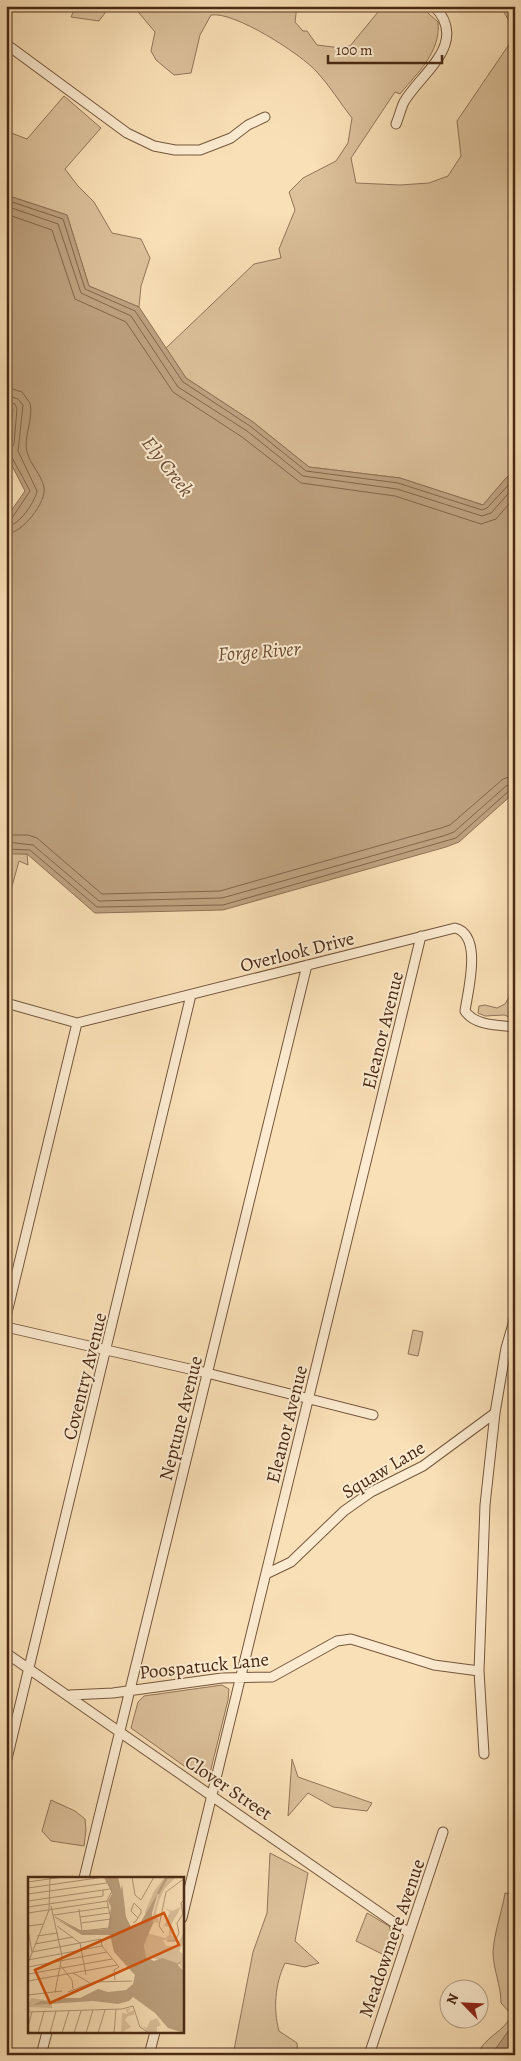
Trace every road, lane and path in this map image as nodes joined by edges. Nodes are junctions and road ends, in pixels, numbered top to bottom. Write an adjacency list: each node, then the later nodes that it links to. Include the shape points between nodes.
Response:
1 (434, 6): 4 (street, via 445,26 442,55 404,102)
2 (6, 44): 3 (street, via 128,133 154,146 200,150 231,138)
3 (265, 117)
4 (396, 124)
5 (421, 936): 6 (street, Overlook Drive); 10 (street, Overlook Drive, via 455,928 463,930 472,952 465,1011 470,1018 483,1023); 16 (street, Eleanor Avenue)
6 (307, 965): 7 (street, Overlook Drive); 15 (street, Neptune Avenue)
7 (191, 995): 9 (street, Overlook Drive); 14 (street, Coventry Avenue)
8 (6, 1003): 9 (street, Overlook Drive)
9 (78, 1023): 11 (street)
10 (515, 1027)
11 (6, 1316)
12 (515, 1317): 17 (street, via 506,1348)
13 (6, 1327): 14 (street)
14 (106, 1351): 15 (street); 21 (street, Coventry Avenue)
15 (207, 1374): 16 (street); 24 (street, Neptune Avenue)
16 (309, 1399): 18 (street); 19 (street, Eleanor Avenue)
17 (496, 1413): 19 (street, Squaw Lane, via 423,1466 371,1492 344,1511 291,1562); 22 (street, via 485,1505)
18 (373, 1415)
19 (266, 1574): 23 (street, Eleanor Avenue)
20 (6, 1653): 21 (street)
21 (29, 1669): 25 (street, Clover Street); 28 (street, Coventry Avenue)
22 (479, 1671): 23 (street, Poospatuck Lane, via 434,1665 350,1639 337,1641 272,1677); 27 (street)
23 (241, 1679): 24 (street, Poospatuck Lane, via 222,1678); 29 (street, Eleanor Avenue)
24 (131, 1690): 25 (street, Poospatuck Lane, via 94,1696); 26 (street, Neptune Avenue)
25 (69, 1695): 26 (street, Clover Street)
26 (120, 1733): 29 (street, Clover Street); 31 (street, Neptune Avenue)
27 (484, 1754)
28 (6, 1763)
29 (212, 1796): 32 (street, Eleanor Avenue); 33 (street, Clover Street)
30 (443, 1832): 33 (street, Meadowmere Avenue)
31 (84, 1877)
32 (184, 1910)
33 (409, 1933): 38 (street, Meadowmere Avenue)
34 (47, 2034): 36 (street)
35 (154, 2034): 37 (street)
36 (42, 2055)
37 (149, 2055)
38 (369, 2055)

